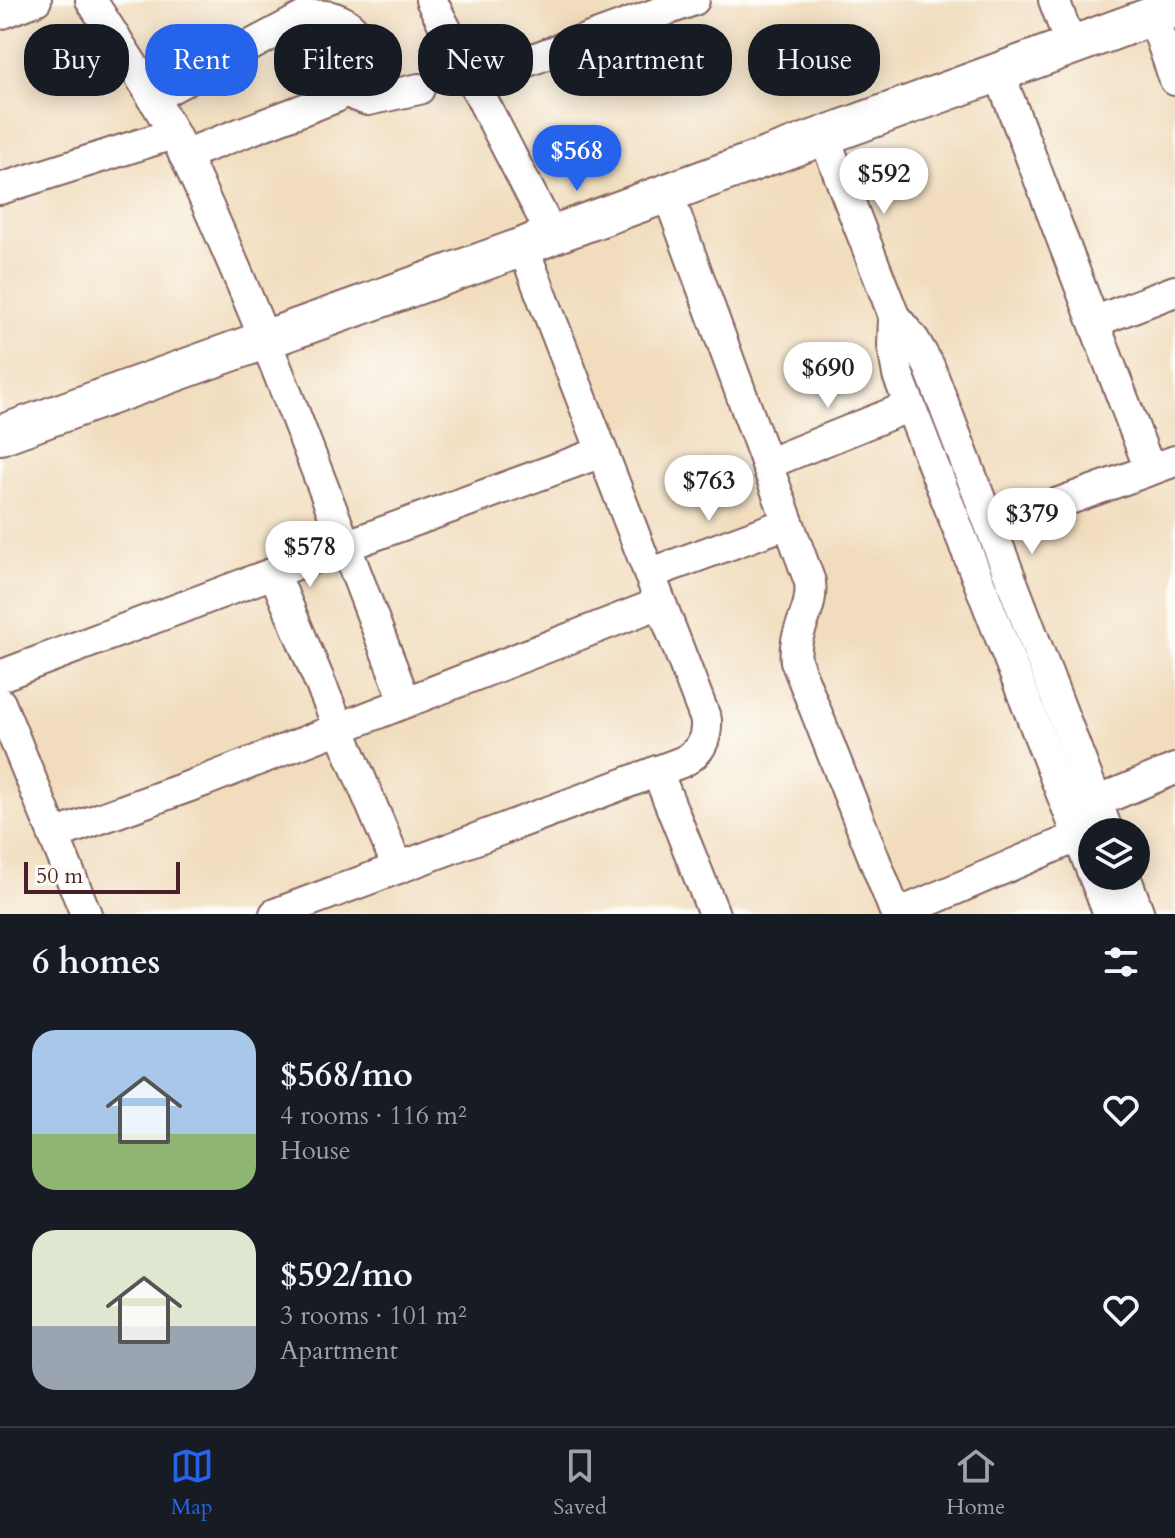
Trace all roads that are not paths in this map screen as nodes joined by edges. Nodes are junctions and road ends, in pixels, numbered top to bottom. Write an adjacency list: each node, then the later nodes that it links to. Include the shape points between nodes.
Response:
1 (35, 0): 8 (street)
2 (91, 0): 21 (street)
3 (431, 0): 11 (street)
4 (694, 0): 14 (street)
5 (1054, 0): 13 (street)
6 (1076, 0): 13 (street)
7 (1164, 12): 13 (main road); 16 (street)
8 (0, 14)
9 (291, 24): 10 (street, via 318,14)
10 (346, 24)
11 (443, 24)
12 (274, 33): 21 (street)
13 (1081, 43): 15 (main road)
14 (533, 59)
15 (999, 73): 22 (main road); 29 (street)
16 (1175, 80)
17 (338, 96): 23 (street)
18 (356, 96): 19 (street)
19 (387, 96)
20 (479, 96): 26 (street)
21 (152, 98): 23 (street)
22 (824, 136): 25 (main road); 28 (street)
23 (179, 144): 24 (street); 30 (street)
24 (0, 189)
25 (668, 194): 26 (main road); 34 (street)
26 (538, 241): 30 (main road); 33 (street)
27 (1175, 291): 29 (street)
28 (894, 316): 31 (street, via 895,361); 37 (street, via 929,366)
29 (1094, 322): 35 (street)
30 (265, 339): 32 (main road); 38 (street)
31 (910, 406): 34 (street); 48 (street)
32 (0, 435)
33 (602, 452): 38 (street); 40 (street)
34 (767, 464): 36 (street)
35 (1163, 466): 37 (street)
36 (788, 523): 40 (street); 56 (street, via 811,592 796,640 796,661)
37 (992, 527): 49 (street)
38 (345, 546): 39 (street); 43 (street)
39 (274, 573): 42 (street); 45 (street)
40 (649, 574): 41 (street)
41 (660, 603): 43 (street); 47 (street, via 706,730 692,757)
42 (0, 676)
43 (405, 701): 45 (street)
44 (0, 703): 52 (street)
45 (340, 727): 52 (street); 53 (street)
46 (1175, 769): 50 (street)
47 (657, 771): 53 (street); 59 (street)
48 (1087, 818)
49 (1087, 818)
50 (1093, 818)
51 (1078, 826): 56 (street)
52 (54, 835): 57 (street)
53 (398, 868): 58 (street)
54 (1100, 890): 60 (street)
55 (1130, 890): 61 (street)
56 (910, 912)
57 (86, 914)
58 (275, 914)
59 (714, 914)
60 (1109, 914)
61 (1139, 914)

